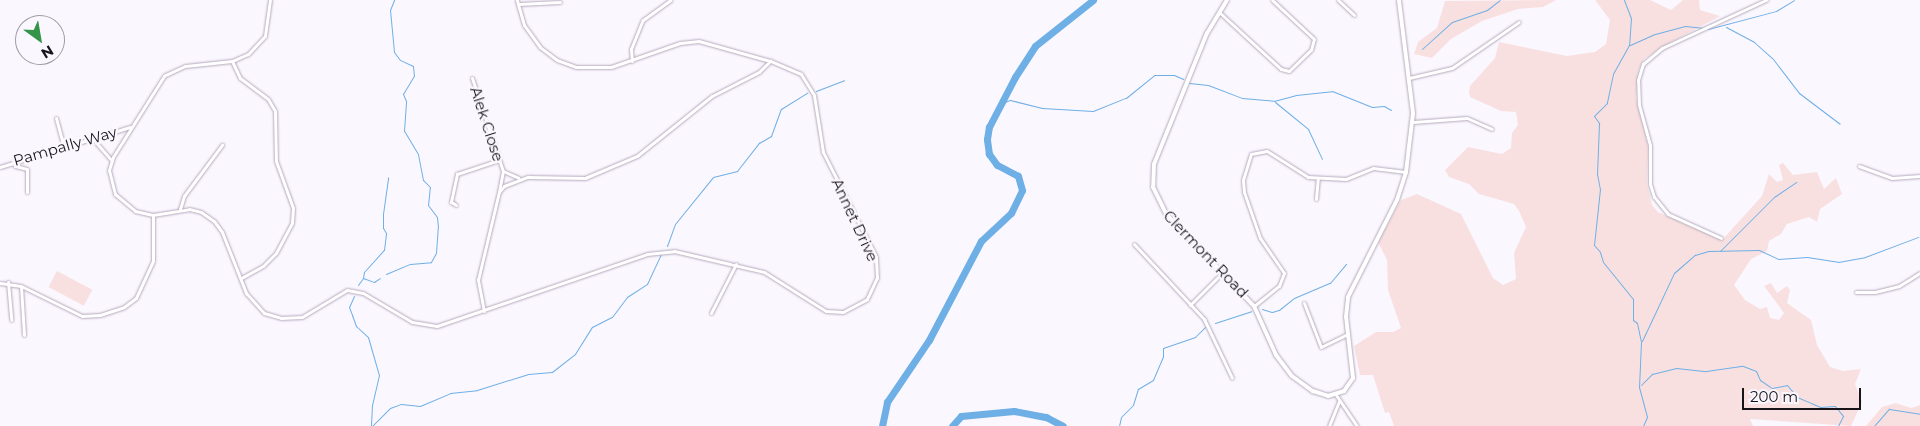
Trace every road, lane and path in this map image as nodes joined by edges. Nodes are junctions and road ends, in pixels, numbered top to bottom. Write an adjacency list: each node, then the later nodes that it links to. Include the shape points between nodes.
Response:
1 (270, 0): 13 (street, via 263,39 252,52)
2 (671, 0): 14 (street, via 643,20 632,49)
3 (1227, 0): 10 (street, Clermont Road)
4 (1274, 0): 10 (street, via 1314,40 1311,50 1289,70 1281,69)
5 (1338, 0): 11 (street)
6 (1399, 0): 17 (street)
7 (1766, 0): 43 (street, via 1671,43 1648,58 1639,75 1639,100 1650,141 1650,184 1654,197 1668,214)
8 (517, 2): 9 (street); 14 (street, Annet Drive, via 531,36 557,60 596,69)
9 (560, 2)
10 (1218, 12): 46 (street, Clermont Road, via 1154,164 1151,182 1163,210)
11 (1354, 15)
12 (1519, 22): 17 (street, via 1452,68)
13 (232, 61): 20 (street, via 185,66 166,74); 48 (street, via 240,78 264,95 275,110 277,167 293,208 292,223 276,253 263,266)
14 (632, 61): 15 (street, Annet Drive, via 680,43 698,41)
15 (770, 61): 35 (street, via 759,72 712,96 654,146 632,159 579,179); 45 (street, Annet Drive, via 796,70 811,87 820,146 876,257 877,278 863,303 843,312 831,312 812,304 764,272)
16 (472, 78): 27 (street, Alek Close)
17 (1408, 78): 19 (street)
18 (56, 118): 24 (street)
19 (1413, 122): 21 (street, via 1467,118); 33 (street)
20 (131, 126): 22 (street, Pampally Way); 26 (street)
21 (1492, 129)
22 (92, 139): 24 (street, Pampally Way); 26 (street)
23 (222, 145): 41 (street, via 184,196)
24 (64, 147): 28 (street, Pampally Way)
25 (2, 160): 29 (street)
26 (111, 160): 42 (street, via 110,178 119,199 135,211)
27 (499, 160): 32 (street, Alek Close); 40 (street, via 457,174 451,202)
28 (14, 161): 29 (street, Pampally Way); 37 (street, via 15,166 27,169)
29 (4, 164): 30 (street, Pampally Way)
30 (0, 166)
31 (1859, 166): 34 (street, via 1892,178)
32 (503, 171): 35 (street, Alek Close); 38 (street, Alek Close)
33 (1406, 172): 36 (street, via 1373,168 1348,179); 59 (street, via 1396,200 1349,292 1345,312)
34 (1920, 176)
35 (520, 178): 38 (street)
36 (1318, 178): 39 (street); 55 (street, via 1300,174 1267,151 1255,151 1248,158 1244,192 1260,238 1284,273 1279,286)
37 (27, 192)
38 (499, 192): 56 (street, Alek Close, via 478,280)
39 (1316, 199)
40 (456, 205)
41 (180, 209): 42 (street); 48 (street, via 201,212 214,221)
42 (153, 215): 51 (street, via 153,261 136,298 127,306 100,315 82,316)
43 (1721, 238)
44 (1134, 244): 54 (street)
45 (736, 264): 56 (street, Annet Drive, via 685,252 660,251); 57 (street)
46 (1223, 272): 54 (street); 55 (street, Clermont Road)
47 (1920, 273): 52 (street, via 1900,286 1876,292)
48 (240, 278): 56 (street, Annet Drive, via 256,308 281,318 305,316 340,293 354,291 427,327)
49 (8, 282): 50 (street); 51 (street); 58 (street)
50 (0, 283)
51 (21, 286): 60 (street)
52 (1856, 292)
53 (1304, 302): 59 (street, via 1321,347)
54 (1190, 305): 61 (street, via 1208,326)
55 (1254, 306): 62 (street, Clermont Road, via 1276,355 1292,376 1321,395)
56 (484, 311)
57 (711, 313)
58 (11, 320)
59 (1348, 334): 62 (street, via 1354,375 1348,387)
60 (24, 335)
61 (1232, 378)
62 (1336, 395): 63 (street)
63 (1340, 401): 64 (street); 65 (street)
64 (1329, 426)
65 (1357, 426)

